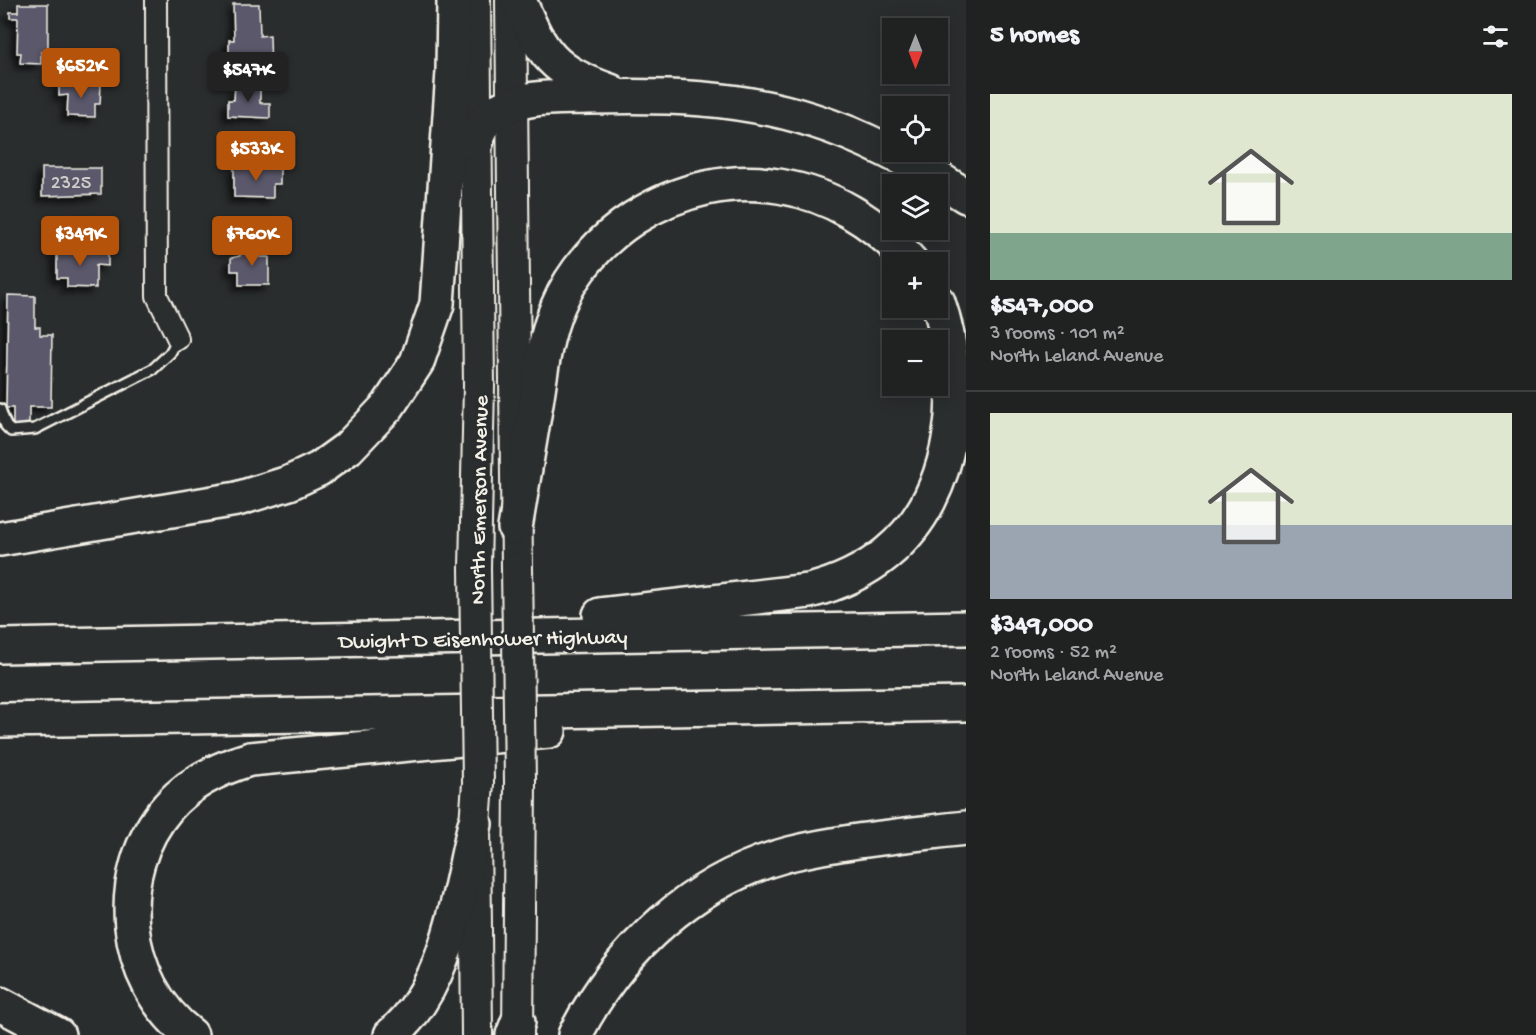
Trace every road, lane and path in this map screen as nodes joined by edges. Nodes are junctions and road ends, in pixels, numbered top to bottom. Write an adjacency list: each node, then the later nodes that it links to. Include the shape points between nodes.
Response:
1 (156, 0): 12 (street, via 157,296)
2 (454, 0): 15 (highway, via 453,72 437,304 417,362 388,406 348,448 319,469 289,483 237,499)
3 (475, 0): 8 (main road, North Emerson Avenue)
4 (511, 0): 7 (main road, North Emerson Avenue)
5 (519, 0): 6 (highway, via 534,34 557,65 578,80)
6 (623, 96): 7 (highway, via 538,98); 9 (highway, via 720,100 812,120 896,156)
7 (511, 104): 8 (highway, via 488,118); 14 (main road, North Emerson Avenue)
8 (476, 143): 22 (main road, North Emerson Avenue, bridge)
9 (966, 196)
10 (901, 252): 14 (highway, via 842,206 796,189 762,183 725,184 690,191 623,226 584,264 557,306 542,362)
11 (944, 318): 17 (highway, via 959,376 953,451 942,481 922,515 875,562 825,587 789,595)
12 (178, 339): 13 (lane, via 153,369 35,429 11,430)
13 (0, 410)
14 (515, 528): 25 (main road, North Emerson Avenue, bridge, via 520,782)
15 (0, 539)
16 (966, 628): 17 (highway, Dwight D Eisenhower Highway)
17 (381, 639): 18 (highway, Dwight D Eisenhower Highway)
18 (0, 646)
19 (966, 704): 20 (highway)
20 (815, 706): 21 (highway); 27 (highway, via 268,756 213,773 180,795 158,820 142,852 131,891 131,931 140,964 163,1006)
21 (0, 720)
22 (475, 824): 28 (highway, via 436,973 413,1014); 29 (main road, North Emerson Avenue)
23 (966, 828): 30 (highway, via 808,850 762,863 720,882 666,918 637,946 595,999)
24 (0, 1004): 26 (highway)
25 (517, 1031)
26 (58, 1035)
27 (191, 1035)
28 (391, 1035)
29 (477, 1035)
30 (575, 1035)

